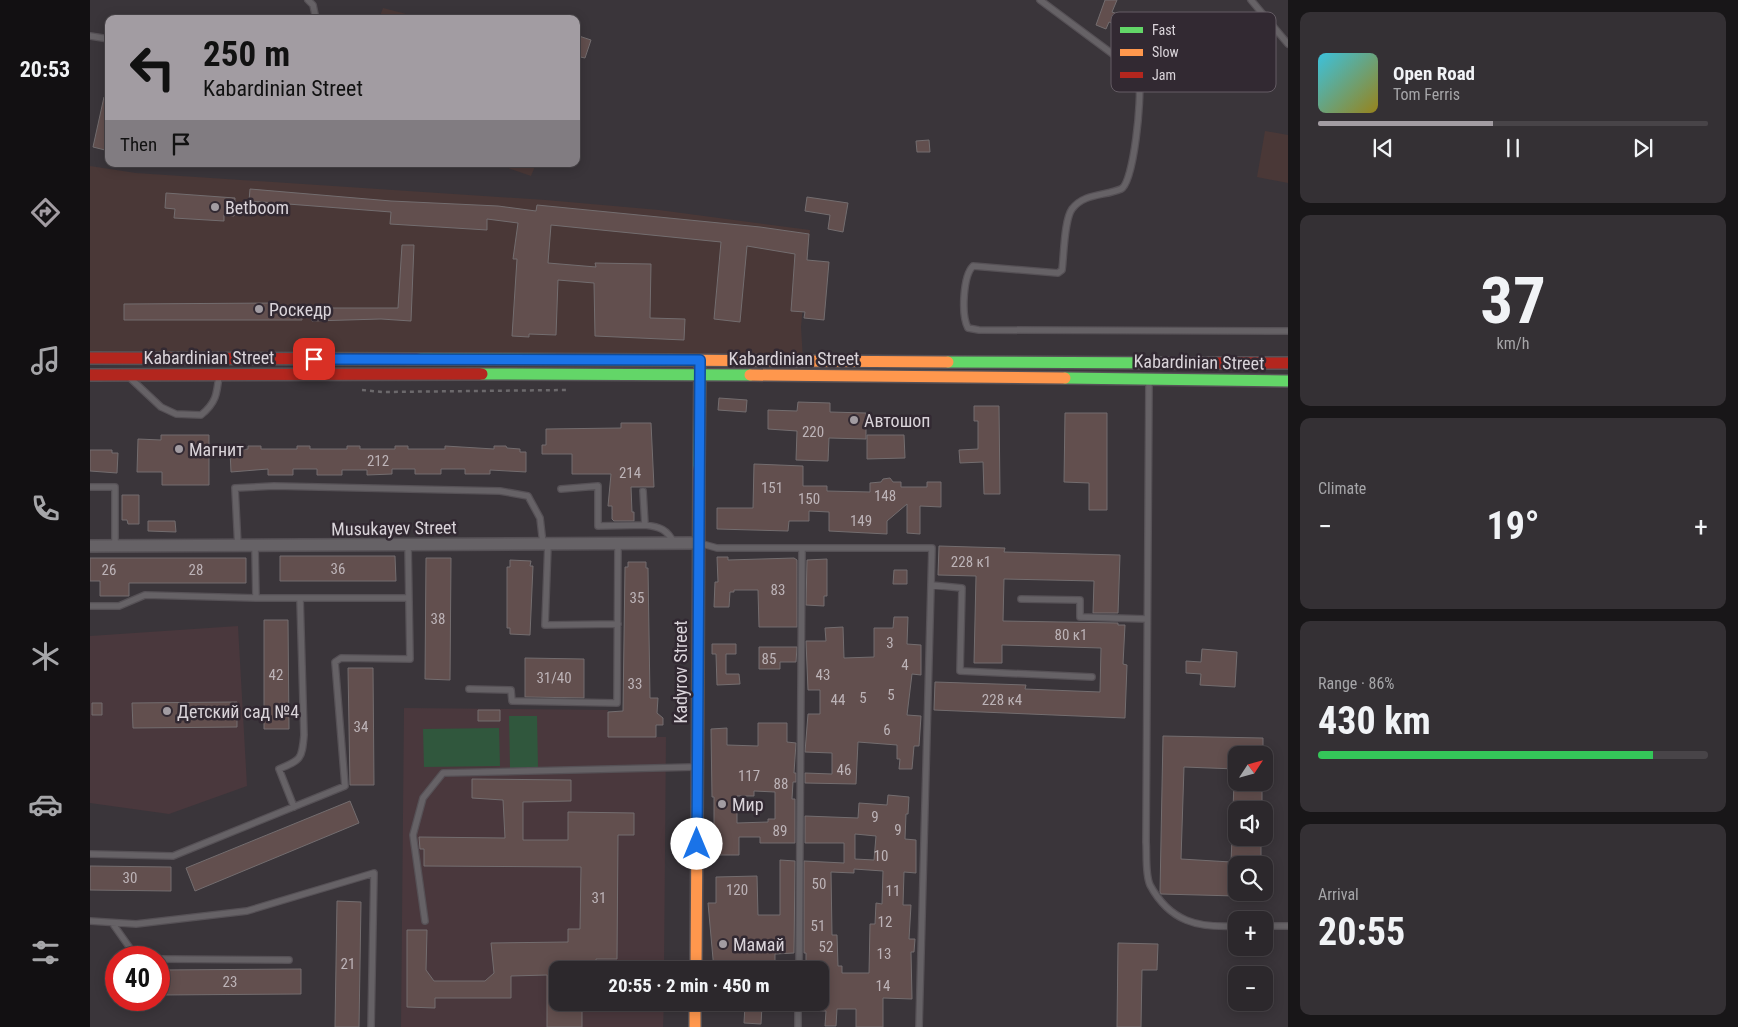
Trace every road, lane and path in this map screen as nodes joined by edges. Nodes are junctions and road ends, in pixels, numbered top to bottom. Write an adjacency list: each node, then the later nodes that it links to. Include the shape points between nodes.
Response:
1 (308, 0): 5 (lane)
2 (1040, 0): 10 (lane)
3 (1251, 0): 4 (lane)
4 (1261, 12)
5 (315, 15)
6 (1276, 30): 9 (lane)
7 (90, 36): 8 (lane)
8 (105, 38)
9 (1288, 44)
10 (1111, 53)
11 (1138, 92): 12 (lane, via 1128,182 1122,188 1080,202 1072,210 1062,270 1058,273 973,266 968,273 963,314 968,328)
12 (1288, 331)
13 (90, 358): 14 (main road, Kabardinian Street)
14 (700, 360): 15 (main road, Kabardinian Street); 18 (main road, Kadyrov Street)
15 (1149, 363): 16 (main road, Kabardinian Street); 21 (lane)
16 (1288, 363)
17 (220, 374): 18 (main road, Kabardinian Street); 20 (main road, Kabardinian Street); 20 (lane, via 217,398 201,415 176,414 161,407)
18 (700, 374): 21 (main road, Kabardinian Street); 29 (main road, Kadyrov Street)
19 (90, 375): 20 (main road, Kabardinian Street)
20 (127, 375)
21 (1149, 379): 22 (main road, Kabardinian Street); 43 (lane)
22 (1288, 381)
23 (90, 487): 33 (lane, via 115,487)
24 (561, 489): 26 (lane, via 598,486 598,526)
25 (643, 491): 26 (lane)
26 (645, 525): 28 (lane, via 661,527)
27 (618, 543): 28 (street, Musukayev Street); 30 (street, Musukayev Street); 44 (lane)
28 (674, 543): 29 (street, Musukayev Street)
29 (699, 543): 36 (lane, via 717,548); 47 (main road, Kadyrov Street)
30 (545, 544): 31 (street, Musukayev Street); 34 (lane, via 540,518 528,496 500,491 274,486 235,488); 44 (lane, via 545,625)
31 (408, 545): 35 (street, Musukayev Street); 40 (lane)
32 (90, 546): 33 (street, Musukayev Street)
33 (115, 546): 34 (street, Musukayev Street)
34 (238, 547): 35 (street, Musukayev Street)
35 (255, 547): 38 (lane)
36 (802, 548): 37 (lane, via 932,548); 60 (lane)
37 (931, 585): 45 (lane, via 962,588 960,671); 66 (lane)
38 (256, 598): 39 (lane); 42 (lane, via 145,595 119,606)
39 (300, 598): 40 (lane); 48 (lane, via 302,754 297,762 279,770)
40 (409, 598): 48 (lane, via 410,659 341,658 335,662 345,786)
41 (1022, 599): 43 (lane, via 1080,600 1080,617)
42 (90, 606)
43 (1147, 619): 53 (lane, via 1146,842 1150,884 1183,920 1208,927)
44 (618, 624): 46 (lane, via 617,703 512,701 511,690)
45 (1092, 677)
46 (469, 689)
47 (697, 767): 51 (lane, via 443,773 424,798 413,835); 59 (main road, Kadyrov Street)
48 (294, 808): 49 (lane, via 173,856)
49 (90, 854)
50 (90, 921): 52 (lane)
51 (425, 921)
52 (113, 924): 56 (lane); 63 (lane, via 246,911 374,873)
53 (1228, 926)
54 (1273, 926): 55 (lane)
55 (1288, 926)
56 (129, 946)
57 (170, 959): 58 (lane)
58 (289, 960)
59 (696, 961)
60 (799, 961)
61 (695, 1011): 64 (main road)
62 (798, 1011): 65 (lane)
63 (371, 1027)
64 (695, 1027)
65 (798, 1027)
66 (919, 1027)

